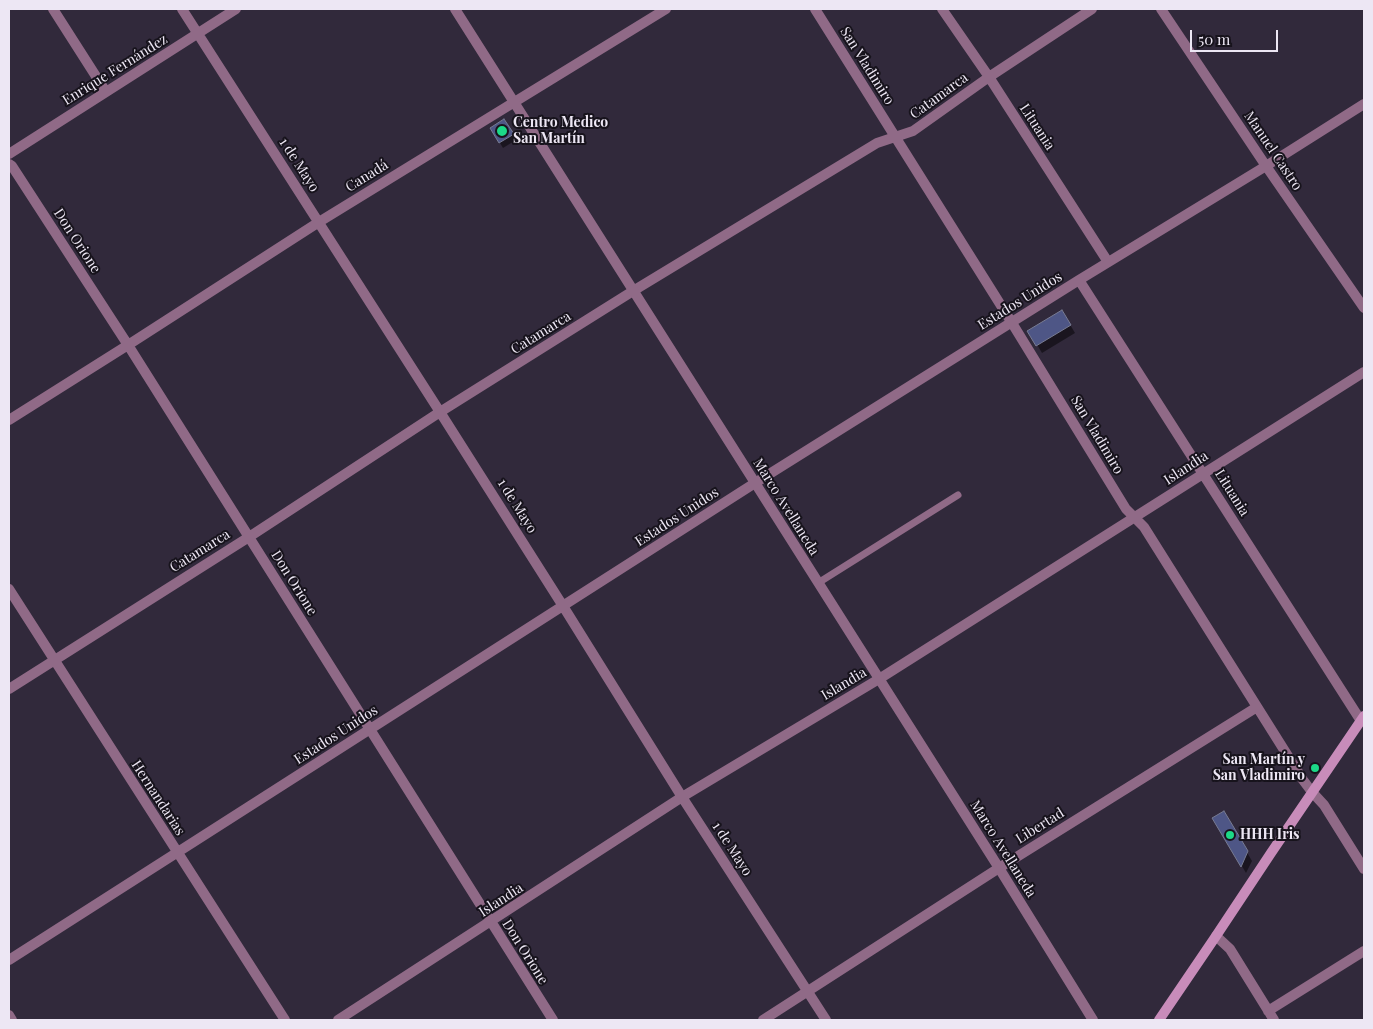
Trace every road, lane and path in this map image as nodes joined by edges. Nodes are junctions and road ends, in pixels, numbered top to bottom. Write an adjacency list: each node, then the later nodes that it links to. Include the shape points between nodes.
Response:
1 (53, 9): 12 (street)
2 (182, 9): 10 (street, 1 de Mayo)
3 (236, 9): 10 (street, Enrique Fernández)
4 (454, 9): 13 (street, Marco Avellaneda)
5 (666, 9): 13 (street, Canadá)
6 (815, 9): 15 (street, San Vladimiro)
7 (942, 9): 11 (street, Lituania)
8 (1092, 9): 11 (street, Catamarca)
9 (1161, 9): 18 (street, Manuel Castro)
10 (198, 34): 12 (street, Enrique Fernández); 19 (street, 1 de Mayo)
11 (988, 77): 15 (street, Catamarca, via 913,131); 20 (street, Lituania)
12 (106, 92): 16 (street, Enrique Fernández)
13 (514, 102): 19 (street, Canadá); 22 (street, Marco Avellaneda)
14 (1364, 104): 18 (street, Estados Unidos)
15 (895, 137): 22 (street, Catamarca, via 877,143); 24 (street, San Vladimiro)
16 (9, 154)
17 (9, 164): 25 (street, Don Orione)
18 (1266, 166): 20 (street, Estados Unidos); 23 (street, Manuel Castro)
19 (319, 222): 25 (street, Canadá); 27 (street, 1 de Mayo)
20 (1108, 262): 21 (street, Estados Unidos)
21 (1078, 280): 24 (street, Estados Unidos); 29 (street, Lituania)
22 (633, 291): 27 (street, Catamarca); 30 (street, Marco Avellaneda)
23 (1364, 308)
24 (1012, 323): 30 (street, Estados Unidos); 32 (street, San Vladimiro, via 1126,509)
25 (128, 345): 28 (street, Canadá); 33 (street, Don Orione)
26 (1364, 372): 29 (street, Islandia)
27 (440, 412): 33 (street, Catamarca); 36 (street, 1 de Mayo)
28 (9, 420)
29 (1203, 474): 32 (street, Islandia); 41 (street, Lituania)
30 (755, 483): 34 (street, Marco Avellaneda); 36 (street, Estados Unidos)
31 (958, 495): 34 (lane)
32 (1135, 518): 38 (street, Islandia); 40 (street, San Vladimiro, via 1144,527)
33 (249, 537): 37 (street, Catamarca); 42 (street, Don Orione)
34 (818, 583): 38 (street, Marco Avellaneda)
35 (9, 589): 37 (street, Hernandarias)
36 (563, 606): 42 (street, Estados Unidos); 44 (street, 1 de Mayo)
37 (54, 660): 39 (street, Catamarca); 45 (street, Hernandarias)
38 (878, 679): 44 (street, Islandia); 46 (street, Marco Avellaneda)
39 (9, 689)
40 (1257, 706): 43 (street, San Vladimiro); 46 (street, Libertad)
41 (1363, 719): 43 (main road)
42 (369, 730): 45 (street, Estados Unidos); 48 (street, Don Orione)
43 (1312, 792): 47 (street, San Vladimiro, via 1324,805); 49 (main road)
44 (682, 798): 48 (street, Islandia); 52 (street, 1 de Mayo)
45 (177, 853): 51 (street, Estados Unidos); 56 (street, Hernandarias)
46 (999, 868): 52 (street, Libertad); 61 (street, Marco Avellaneda)
47 (1364, 869)
48 (490, 923): 57 (street, Islandia); 58 (street, Don Orione)
49 (1216, 936): 53 (street, via 1230,949); 62 (main road)
50 (1364, 951): 53 (street)
51 (9, 960)
52 (808, 992): 59 (street, Libertad); 60 (street, 1 de Mayo)
53 (1268, 1010): 63 (street)
54 (9, 1015): 55 (street)
55 (12, 1020)
56 (285, 1020)
57 (338, 1020)
58 (552, 1020)
59 (764, 1020)
60 (826, 1020)
61 (1093, 1020)
62 (1159, 1020)
63 (1274, 1020)

